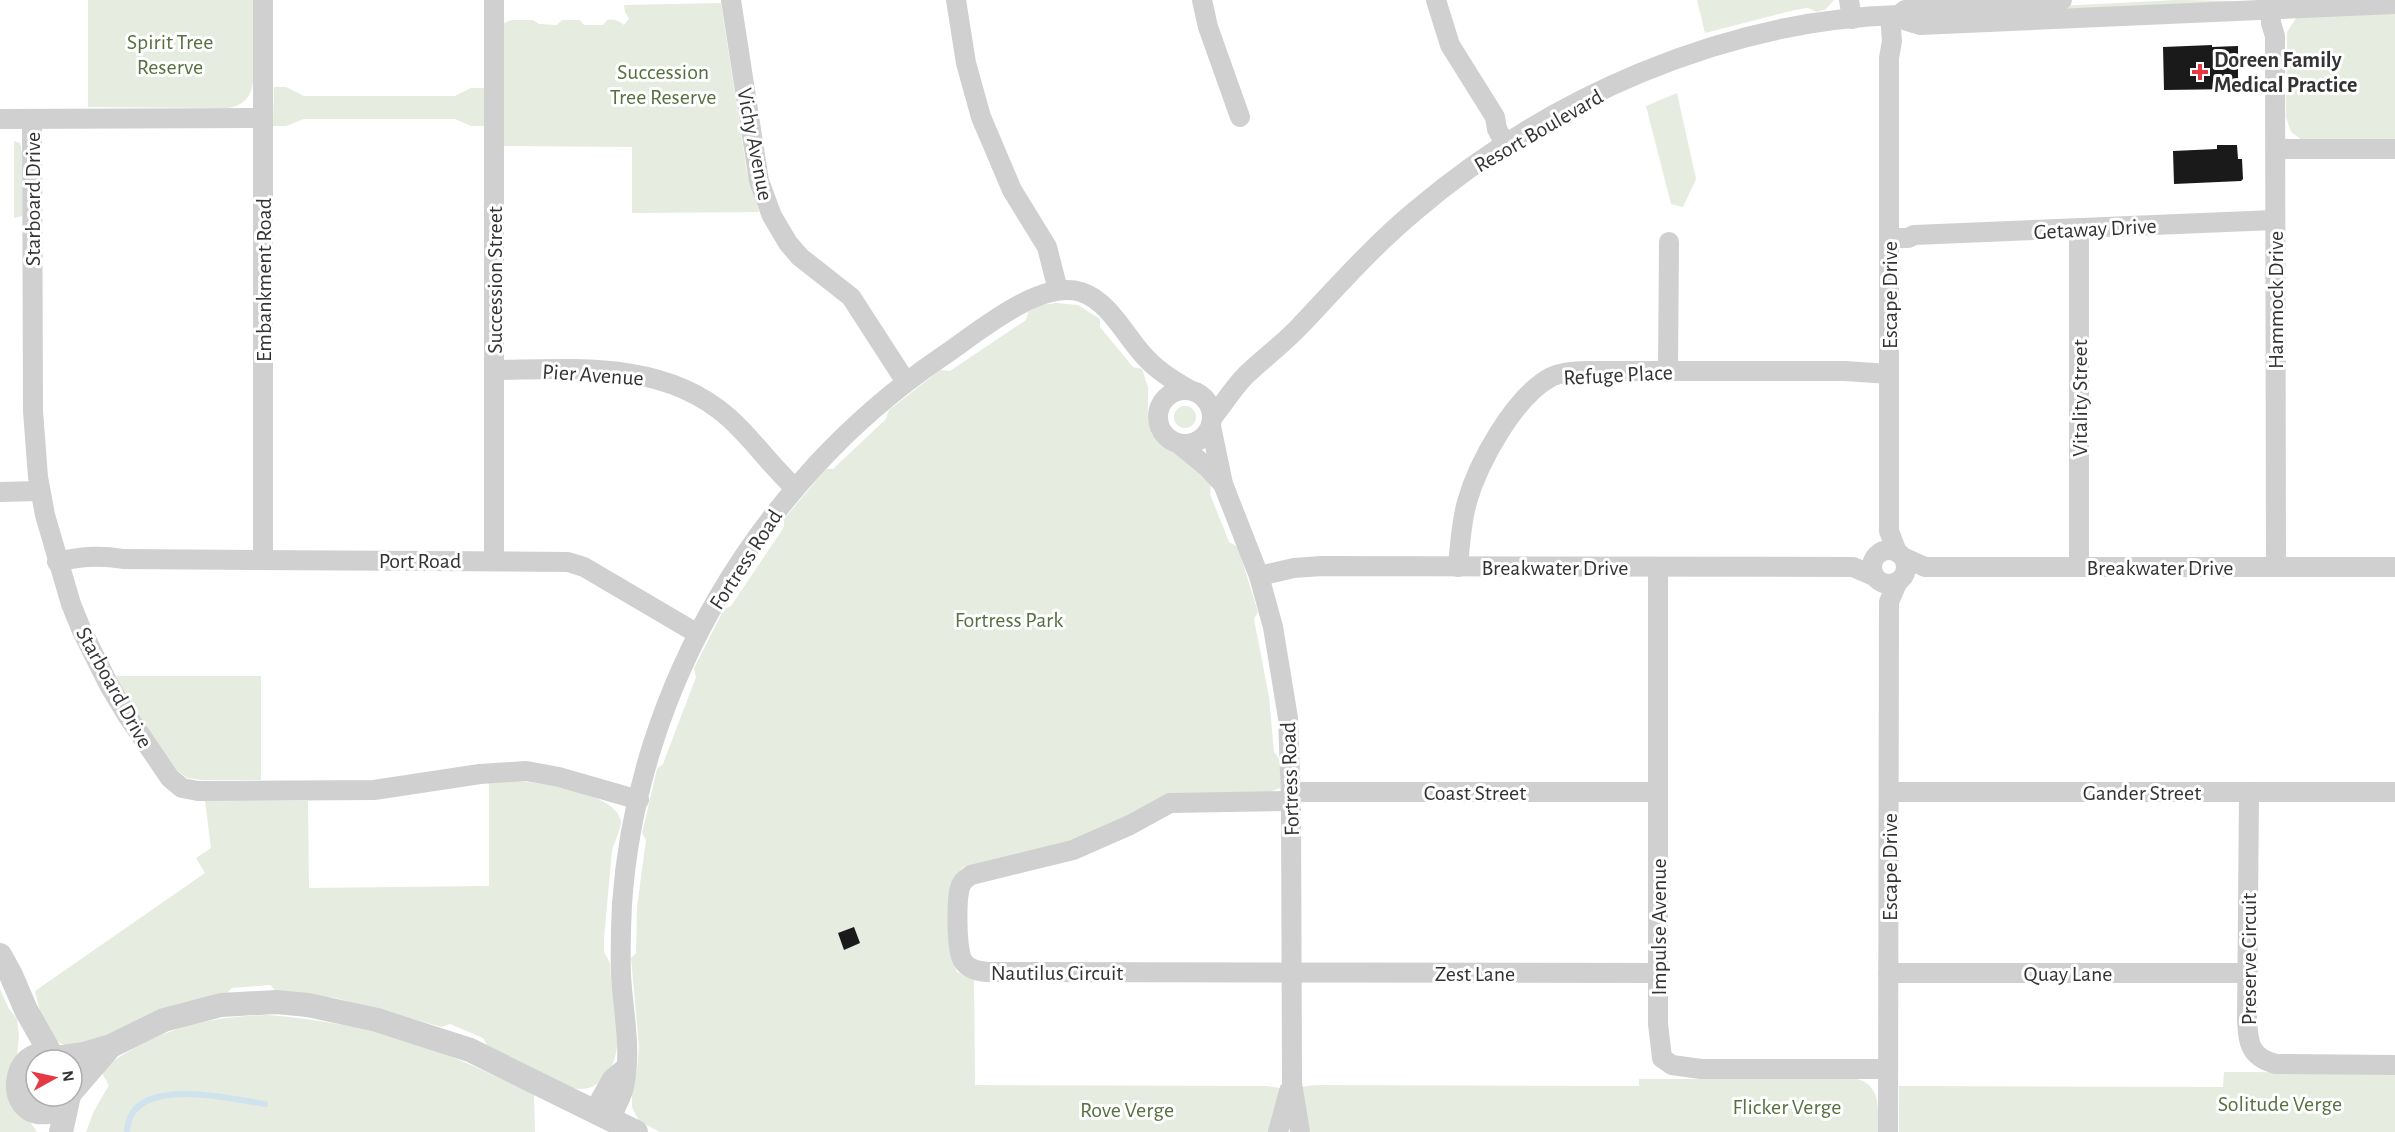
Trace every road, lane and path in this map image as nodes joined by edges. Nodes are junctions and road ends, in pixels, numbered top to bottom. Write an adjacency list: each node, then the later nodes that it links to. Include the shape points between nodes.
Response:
1 (263, 0): 15 (street, Embankment Road)
2 (494, 0): 26 (street, Succession Street)
3 (731, 0): 30 (street, Vichy Avenue, via 759,180 772,216 801,257 851,297)
4 (956, 0): 24 (street, via 966,63 981,117 1012,190 1047,247)
5 (1202, 0): 13 (street)
6 (1436, 0): 17 (street, via 1450,45 1495,117 1497,129)
7 (2062, 0): 11 (street, Resort Boulevard)
8 (2275, 4): 9 (street, Resort Boulevard); 11 (street, Resort Boulevard); 19 (street, Hammock Drive, via 2279,28 2275,33)
9 (2395, 4)
10 (1850, 9): 12 (street, Resort Boulevard); 17 (street, Resort Boulevard, via 1677,60 1605,90)
11 (1946, 14): 12 (street, Resort Boulevard, via 1912,24)
12 (1890, 16): 22 (street, Escape Drive, via 1883,42 1889,58)
13 (1240, 117)
14 (0, 118): 16 (street)
15 (263, 118): 16 (street); 41 (street, Embankment Road)
16 (32, 119): 35 (street, Starboard Drive, via 33,411)
17 (1509, 141): 29 (street, Resort Boulevard, via 1399,225)
18 (2395, 148): 19 (street)
19 (2276, 149): 20 (street, Hammock Drive)
20 (2276, 220): 21 (street, Getaway Drive); 48 (street, Hammock Drive)
21 (2079, 229): 22 (street, Getaway Drive, via 1908,238); 47 (street, Vitality Street)
22 (1889, 235): 28 (street, Escape Drive)
23 (1669, 242): 27 (street)
24 (1058, 290): 25 (street, Fortress Road, via 1082,292 1092,298); 30 (street, Fortress Road, via 1033,297)
25 (1146, 358): 31 (street, Fortress Road, via 1168,377); 32 (street, Fortress Road)
26 (494, 370): 38 (street, Pier Avenue, via 627,372 667,381 703,398 729,418); 42 (street, Succession Street)
27 (1668, 370): 28 (street, Refuge Place, via 1872,374); 43 (street, Refuge Place, via 1575,371 1552,377 1533,391 1506,424 1475,480 1462,524)
28 (1889, 371): 40 (street, Escape Drive)
29 (1246, 375): 31 (street, Resort Boulevard); 33 (street, Resort Boulevard)
30 (906, 382): 38 (street, Fortress Road)
31 (1194, 391): 32 (street, via 1174,392); 33 (street, via 1209,403)
32 (1159, 408): 34 (street, via 1161,430)
33 (1212, 422): 34 (street, via 1202,439); 36 (street, Fortress Road)
34 (1179, 444): 36 (street, Fortress Road)
35 (39, 484): 37 (street); 39 (street); 50 (street, Starboard Drive)
36 (1223, 484): 51 (street, Fortress Road)
37 (0, 485)
38 (794, 487): 55 (street, Fortress Road, via 744,555)
39 (0, 492)
40 (1889, 554): 45 (street, Breakwater Drive); 46 (street, Breakwater Drive); 52 (street, via 1872,566); 53 (street, via 1906,567)
41 (263, 560): 42 (street, Port Road); 50 (street, Port Road, via 123,559 80,570)
42 (494, 560): 55 (street, Port Road, via 577,564)
43 (1458, 567): 44 (street, Breakwater Drive); 51 (street, Breakwater Drive, via 1304,567)
44 (1658, 567): 45 (street, Breakwater Drive); 56 (street, Impulse Avenue)
45 (1853, 567): 52 (street, Breakwater Drive)
46 (1925, 567): 47 (street, Breakwater Drive); 53 (street, Breakwater Drive)
47 (2079, 567): 48 (street, Breakwater Drive)
48 (2276, 567): 49 (street, Breakwater Drive)
49 (2395, 567)
50 (60, 570): 61 (street, Starboard Drive, via 82,631 110,685 162,768 182,788 374,790 526,771 551,774)
51 (1259, 576): 60 (street, Fortress Road, via 1282,673)
52 (1876, 578): 53 (street, via 1887,584); 54 (street, Escape Drive)
53 (1900, 579): 54 (street, Escape Drive)
54 (1889, 602): 57 (street, Escape Drive)
55 (698, 634): 61 (street, Fortress Road, via 668,703)
56 (1658, 792): 60 (street, Coast Street); 64 (street, Impulse Avenue)
57 (1889, 792): 59 (street, Gander Street); 65 (street, Escape Drive)
58 (2395, 792): 59 (street, Gander Street)
59 (2249, 793): 66 (street, Preserve Circuit)
60 (1291, 797): 63 (street, Fortress Road); 63 (street, Nautilus Circuit, via 1170,803 1073,850 971,875 960,889 958,946 967,966 988,972)
61 (639, 800): 79 (street, Fortress Road, via 622,901 621,975 628,1052 625,1068 612,1079)
62 (0, 956): 67 (street)
63 (1292, 972): 64 (street, Zest Lane); 75 (street, Fortress Road)
64 (1658, 973): 73 (street, Impulse Avenue, via 1659,1044 1662,1058 1672,1065 1701,1069)
65 (1888, 973): 66 (street, Quay Lane); 73 (street, Escape Drive)
66 (2248, 973): 72 (street, Preserve Circuit, via 2248,1038 2261,1059 2294,1065)
67 (26, 1010): 69 (street); 71 (street)
68 (111, 1046): 70 (street); 74 (street); 79 (street, via 164,1020 221,1005 308,1005 338,1010 470,1050)
69 (50, 1048)
70 (84, 1054)
71 (23, 1065): 78 (street, via 18,1072 17,1090)
72 (2395, 1065)
73 (1888, 1069): 85 (street, Escape Drive)
74 (84, 1076)
75 (1292, 1083): 83 (street, Fortress Road); 84 (street, Fortress Road)
76 (59, 1108): 78 (street)
77 (67, 1108): 81 (street)
78 (33, 1110): 80 (street)
79 (602, 1115): 82 (street)
80 (44, 1132)
81 (61, 1132)
82 (636, 1132)
83 (1278, 1132)
84 (1300, 1132)
85 (1888, 1132)

